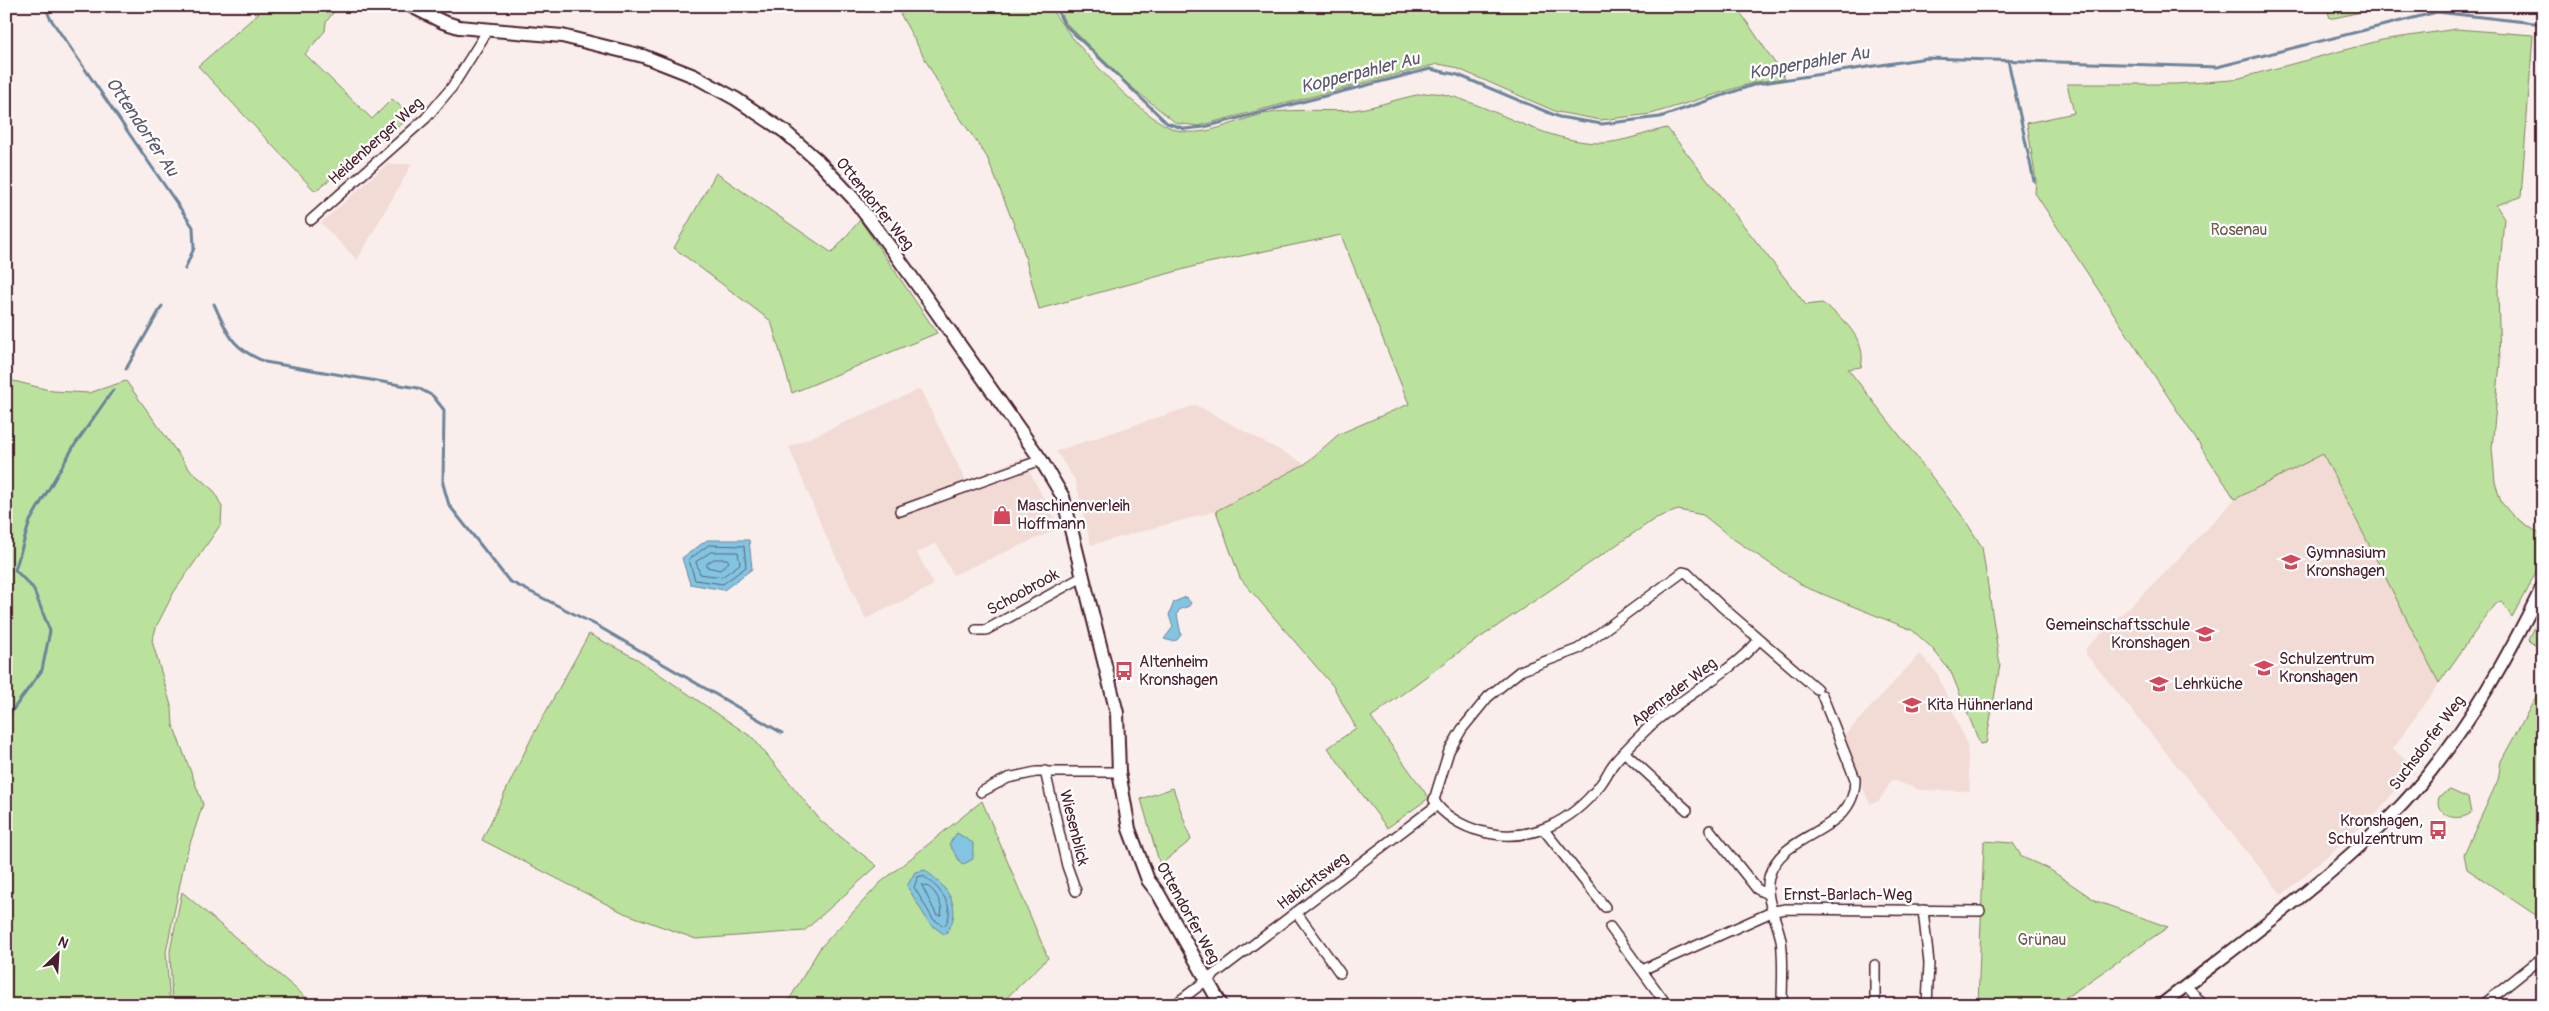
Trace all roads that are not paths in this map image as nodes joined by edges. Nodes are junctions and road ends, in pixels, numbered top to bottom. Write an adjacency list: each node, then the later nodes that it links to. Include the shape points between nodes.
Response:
1 (411, 6): 2 (main road, Ottendorfer Weg, via 459,27)
2 (488, 30): 3 (street, Heidenberger Weg, via 452,87 426,118); 4 (main road, Ottendorfer Weg, via 562,36 643,56 718,88 784,131 853,198)
3 (311, 220)
4 (1041, 460): 5 (street); 6 (main road, Ottendorfer Weg, via 1062,497)
5 (900, 510)
6 (1084, 576): 8 (street, Schoobrook, via 986,630); 12 (main road, Ottendorfer Weg, via 1117,713)
7 (2543, 585): 31 (street, Suchsdorfer Weg, via 2479,701 2447,748 2390,818)
8 (976, 630)
9 (1759, 640): 10 (street, Apenrader Weg, via 1742,659 1671,709); 14 (street, via 1687,573 1682,572 1578,649 1520,671 1479,707 1450,751 1434,794); 19 (street, via 1820,692 1854,779 1853,798 1838,818 1790,849 1774,864)
10 (1624, 752): 15 (street); 16 (street, Apenrader Weg, via 1584,803 1568,817)
11 (1045, 772): 12 (street, Wiesenblick); 13 (street, Wiesenblick, via 1008,778); 18 (street, Wiesenblick)
12 (1119, 772): 30 (main road, Ottendorfer Weg, via 1129,829 1148,880)
13 (981, 792)
14 (1437, 804): 16 (street, Apenrader Weg, via 1460,823 1487,833 1517,835); 24 (street, Habichtsweg)
15 (1688, 810)
16 (1544, 830): 20 (street)
17 (1710, 830): 19 (street, via 1757,889)
18 (1076, 891)
19 (1767, 894): 22 (street)
20 (1605, 907)
21 (1923, 910): 22 (street, Ernst-Barlach-Weg); 23 (street, Ernst-Barlach-Weg); 37 (street, Ernst-Barlach-Weg, via 1929,963)
22 (1774, 911): 28 (street, Ernst-Barlach-Weg); 35 (street, via 1782,954)
23 (1980, 911)
24 (1296, 912): 29 (street); 30 (street, Habichtsweg)
25 (1610, 927): 28 (street)
26 (2543, 957): 40 (street)
27 (1875, 965): 36 (street)
28 (1642, 970): 34 (street)
29 (1340, 973)
30 (1207, 980): 32 (street, Habichtsweg); 33 (main road, Ottendorfer Weg)
31 (2186, 986): 38 (street, Suchsdorfer Weg); 39 (street)
32 (1174, 1005)
33 (1221, 1005)
34 (1668, 1005)
35 (1782, 1005)
36 (1875, 1005)
37 (1927, 1005)
38 (2161, 1005)
39 (2203, 1005)
40 (2483, 1005)

